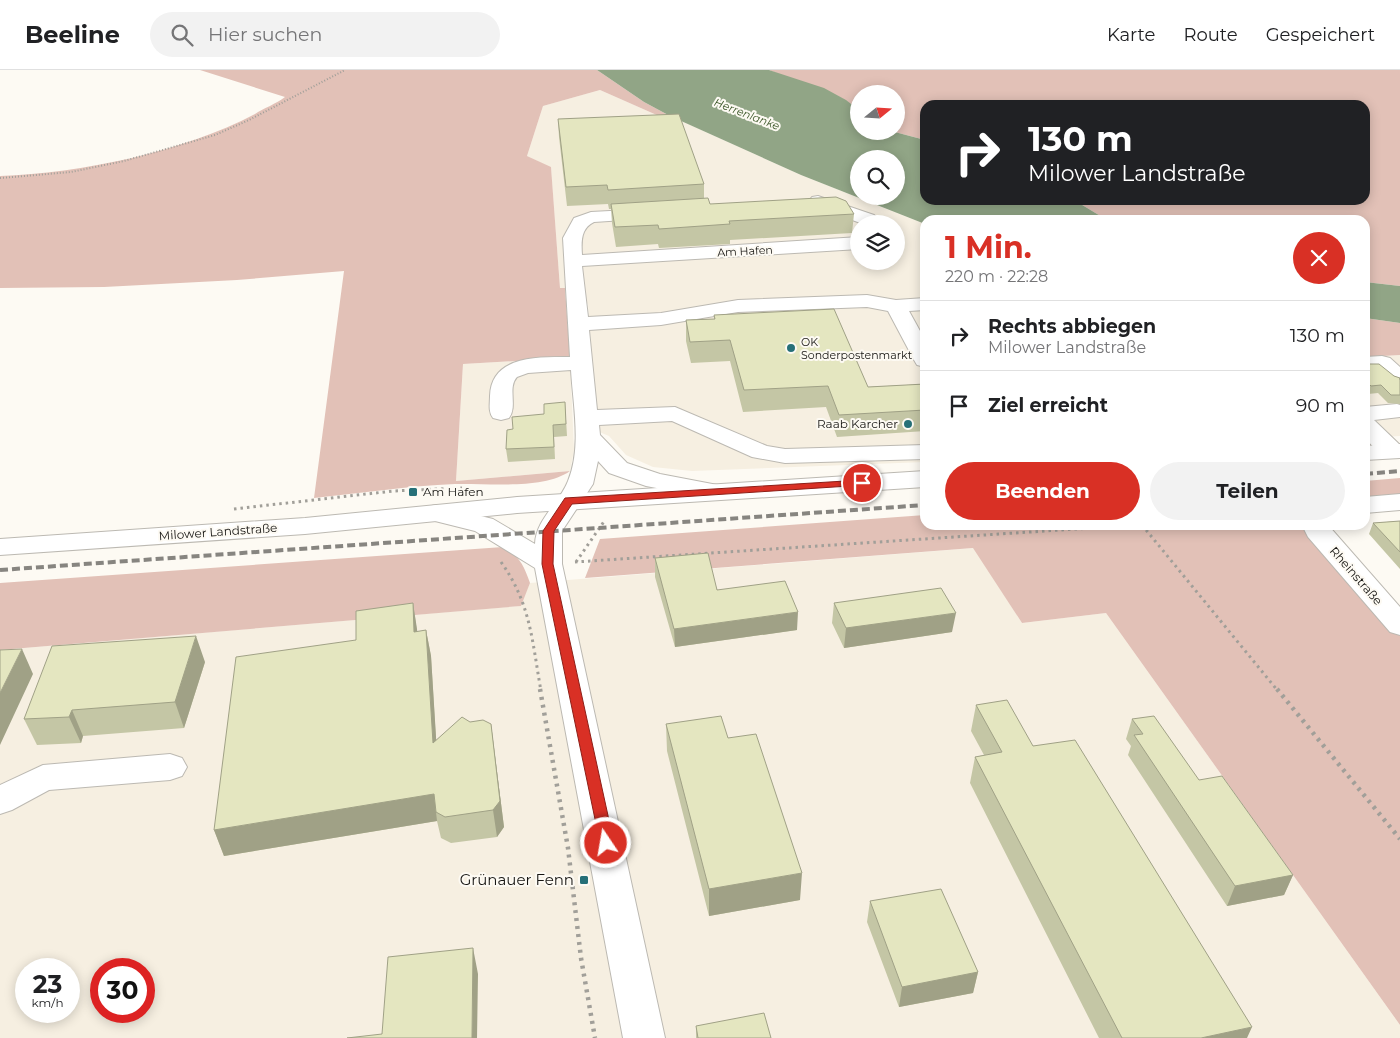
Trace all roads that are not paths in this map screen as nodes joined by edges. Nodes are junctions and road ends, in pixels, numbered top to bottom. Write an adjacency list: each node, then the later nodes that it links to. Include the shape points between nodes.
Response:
1 (804, 200): 3 (street, via 829,204)
2 (664, 213): 5 (street, via 591,217 580,222 572,238)
3 (858, 215)
4 (850, 244): 5 (street, Am Hafen)
5 (573, 267): 8 (street)
6 (920, 304): 7 (street)
7 (896, 306): 8 (street, via 867,302 738,306 661,319); 9 (street)
8 (579, 324): 10 (street)
9 (920, 351)
10 (582, 363): 14 (street, via 522,367 510,371 503,379); 15 (street)
11 (1382, 363): 12 (street)
12 (1400, 378)
13 (1375, 409): 16 (street)
14 (501, 413)
15 (587, 427): 17 (street, via 675,414 761,452 785,456); 20 (street, Milower Landstraße, via 618,468 655,481); 21 (street, via 584,473)
16 (1396, 451): 18 (street)
17 (920, 452)
18 (1370, 453)
19 (920, 479): 20 (street, Milower Landstraße)
20 (719, 492): 21 (street, Milower Landstraße)
21 (569, 501): 24 (street, Milower Landstraße); 27 (street, via 548,531)
22 (1400, 502): 23 (street)
23 (1370, 505)
24 (436, 513): 26 (street, Milower Landstraße, via 304,526); 27 (street, Milower Landstraße, via 484,525)
25 (1317, 530): 28 (street, Rheinstraße)
26 (0, 547)
27 (562, 563): 31 (street, via 604,834)
28 (1400, 625)
29 (170, 767): 30 (street, via 43,778)
30 (0, 801)
31 (644, 1038)

